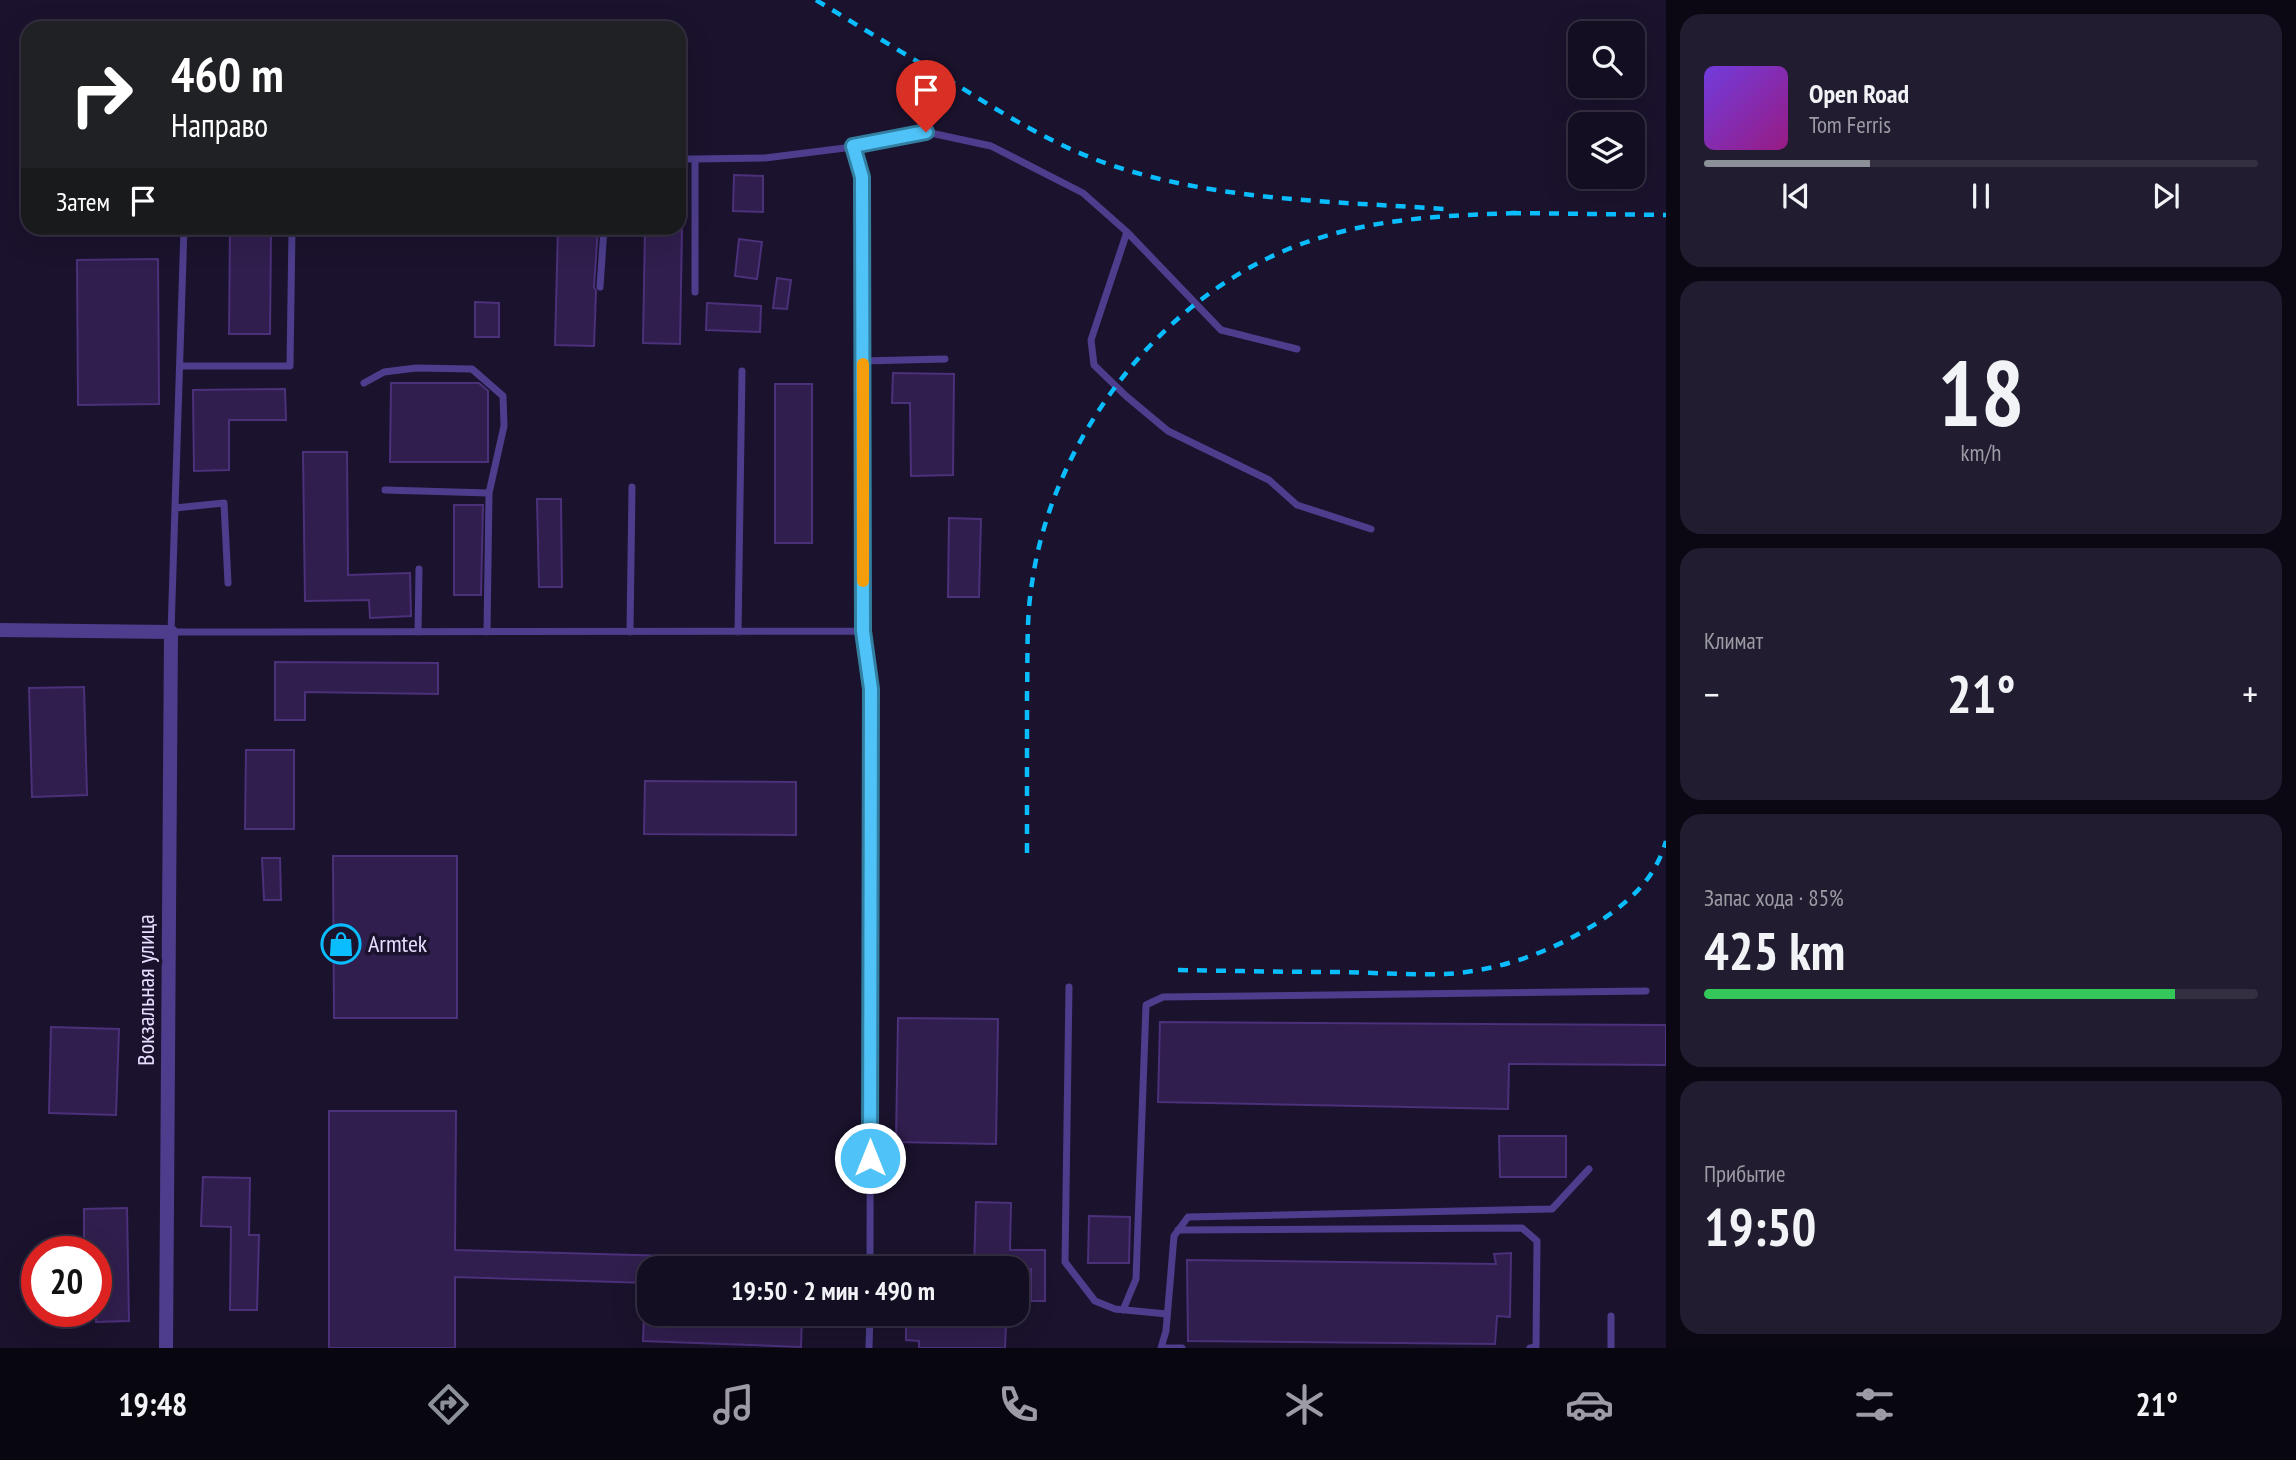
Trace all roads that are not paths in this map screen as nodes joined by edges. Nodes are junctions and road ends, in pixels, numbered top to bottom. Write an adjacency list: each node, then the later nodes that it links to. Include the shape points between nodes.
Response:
1 (853, 146): 3 (lane, via 765,158); 4 (lane, via 926,132 991,146 1083,193); 12 (lane, via 862,177)
2 (686, 159): 3 (lane)
3 (695, 159): 9 (lane)
4 (1126, 232): 10 (lane, via 1221,330); 20 (lane, via 1091,340 1094,365 1168,431 1269,480 1297,505)
5 (184, 235): 13 (lane)
6 (292, 235): 13 (lane, via 290,366)
7 (604, 235): 8 (lane)
8 (600, 287)
9 (695, 292)
10 (1297, 349)
11 (945, 359): 12 (lane)
12 (863, 361): 24 (lane)
13 (180, 366): 19 (lane)
14 (742, 371): 29 (lane)
15 (364, 383): 18 (lane, via 384,372 472,369 493,387 503,396 504,426)
16 (632, 487): 28 (lane)
17 (385, 490): 18 (lane)
18 (489, 493): 27 (lane)
19 (175, 508): 22 (lane, via 224,503); 25 (lane)
20 (1371, 529)
21 (419, 569): 26 (lane)
22 (228, 583)
23 (0, 630): 25 (street)
24 (863, 631): 29 (lane); 34 (lane, via 871,689)
25 (171, 632): 26 (lane); 39 (street, Вокзальная улица)
26 (418, 632): 27 (lane)
27 (487, 632): 28 (lane)
28 (631, 632): 29 (lane)
29 (738, 632)
30 (1069, 987): 35 (lane, via 1065,1262 1095,1301)
31 (1646, 991): 35 (lane, via 1163,997 1146,1005 1136,1279)
32 (1589, 1169): 33 (lane, via 1552,1209 1188,1217)
33 (1178, 1230): 36 (lane); 43 (lane, via 1522,1228 1537,1241 1536,1347)
34 (870, 1256)
35 (1123, 1310): 36 (lane)
36 (1167, 1314): 41 (lane)
37 (1611, 1316): 44 (lane)
38 (870, 1326): 40 (lane)
39 (166, 1348)
40 (869, 1348)
41 (1161, 1348): 42 (lane)
42 (1182, 1348)
43 (1530, 1348)
44 (1611, 1348)

